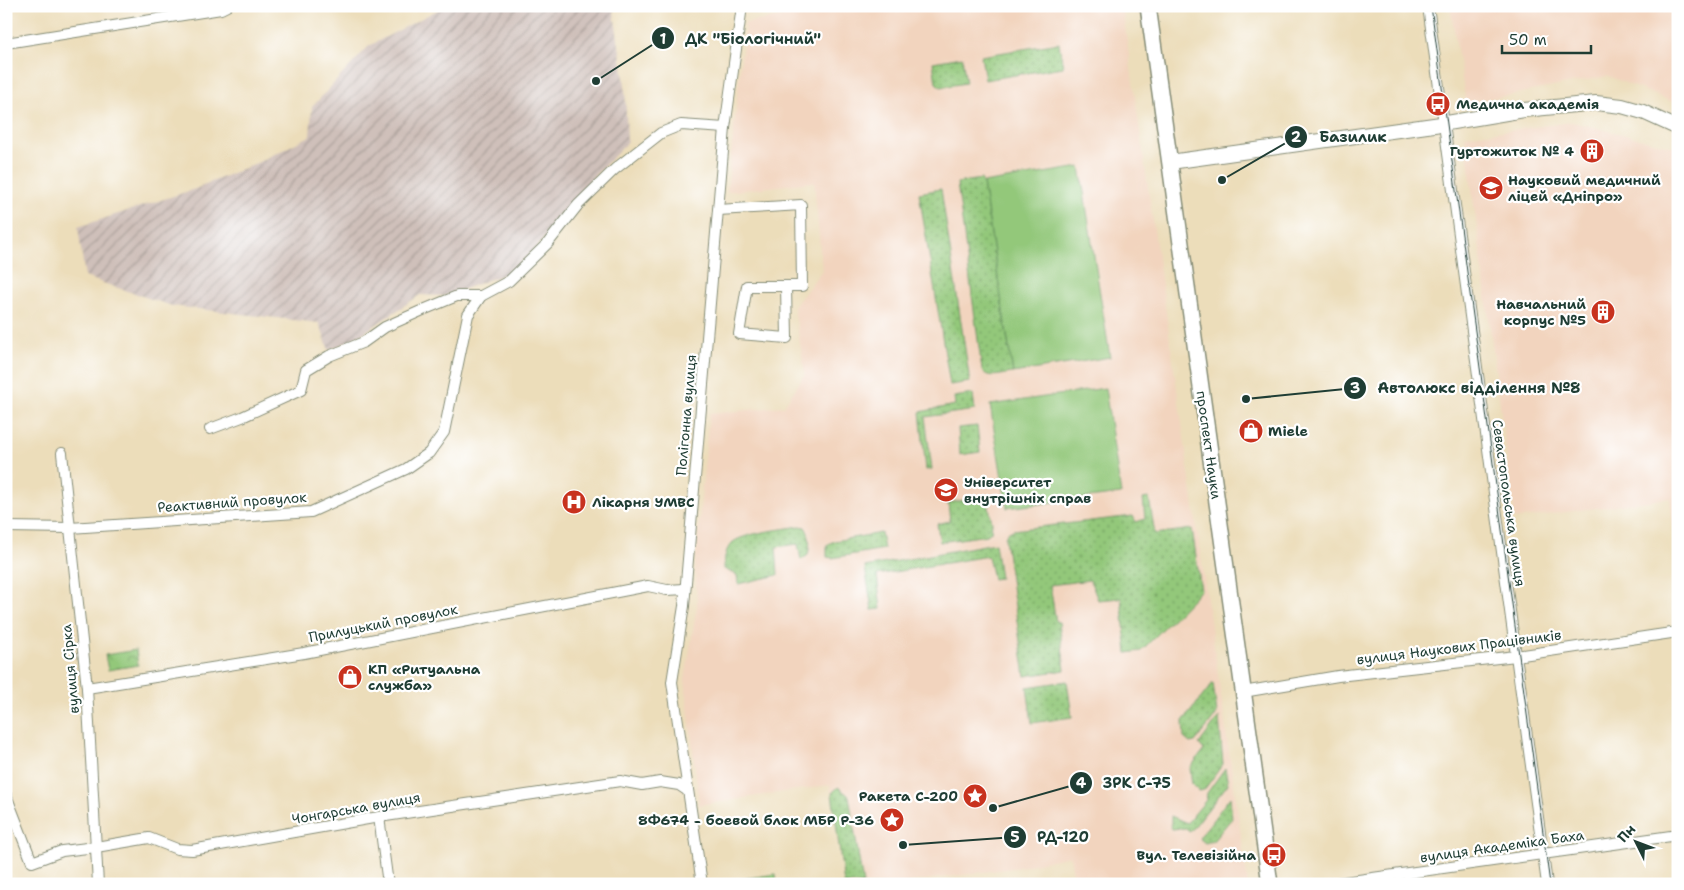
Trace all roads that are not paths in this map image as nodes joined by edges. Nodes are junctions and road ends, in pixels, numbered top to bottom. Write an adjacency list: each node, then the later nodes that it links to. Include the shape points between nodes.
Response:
1 (742, 6): 7 (street, Полігонна вулиця)
2 (1148, 6): 9 (main road, проспект Науки)
3 (1428, 6): 6 (street, Севастопольська вулиця)
4 (223, 7): 5 (street)
5 (6, 43)
6 (1444, 123): 8 (main road, via 1596,103 1643,112); 9 (main road); 19 (street, Севастопольська вулиця)
7 (725, 128): 10 (street, Полігонна вулиця); 12 (street, via 680,125 661,133 615,169 578,205 526,266)
8 (1678, 128)
9 (1170, 162): 21 (main road, проспект Науки)
10 (718, 210): 11 (street, via 801,205 802,286); 17 (street, Полігонна вулиця)
11 (786, 286): 11 (street, via 747,286 740,334 787,338)
12 (481, 296): 13 (street, via 457,296 385,326 364,342 329,356 306,370 301,390); 16 (street, Реактивний провулок, via 468,315 444,432 429,453 406,469 311,512)
13 (210, 429)
14 (62, 453): 16 (street, вулиця Сірка)
15 (6, 527): 16 (street, Реактивний провулок)
16 (70, 528): 20 (street, вулиця Сірка)
17 (685, 589): 20 (street, Прилуцький провулок, via 648,586 304,653); 22 (street, Полігонна вулиця, via 672,682)
18 (1678, 632): 19 (street, вулиця Наукових Працівників)
19 (1516, 656): 21 (street, вулиця Наукових Працівників, via 1338,676); 27 (street, Севастопольська вулиця)
20 (87, 688): 26 (street, вулиця Сірка)
21 (1243, 692): 31 (main road, проспект Науки)
22 (688, 791): 24 (street, Чонгарська вулиця, via 679,785 660,782 642,785 620,782); 30 (street, Полігонна вулиця)
23 (6, 795): 26 (street, Чонгарська вулиця, via 32,862 62,851)
24 (378, 817): 26 (street, Чонгарська вулиця, via 192,850 177,849 149,838); 29 (street)
25 (1678, 835): 27 (street, вулиця Академіка Баха)
26 (96, 847): 28 (street, вулиця Сірка)
27 (1543, 854): 32 (street, вулиця Академіка Баха); 33 (street, Севастопольська вулиця)
28 (98, 884)
29 (388, 884)
30 (702, 884)
31 (1270, 884)
32 (1330, 884)
33 (1547, 884)

